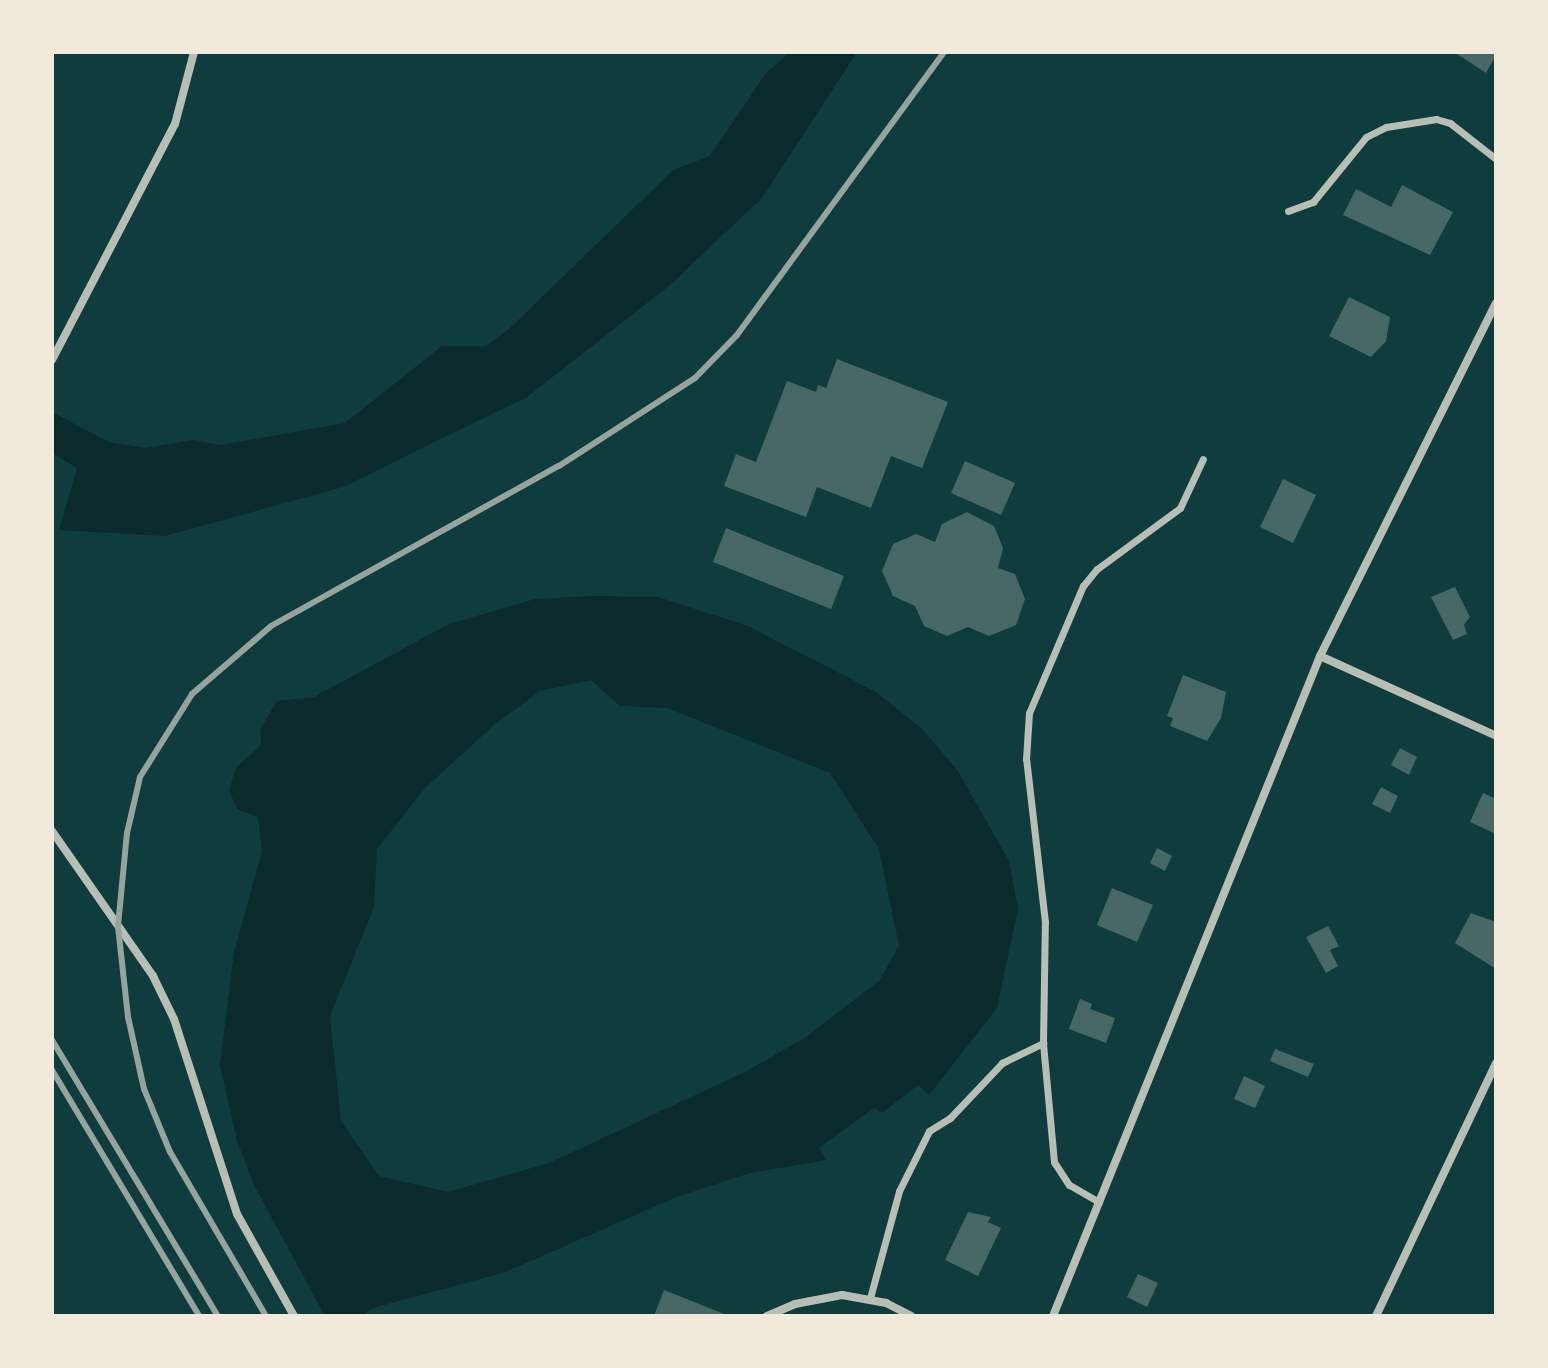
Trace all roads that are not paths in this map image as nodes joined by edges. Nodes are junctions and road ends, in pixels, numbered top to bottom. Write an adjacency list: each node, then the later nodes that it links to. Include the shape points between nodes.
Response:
1 (194, 52): 5 (street, via 175,124)
2 (1496, 159): 3 (street, via 1450,123 1436,119 1386,127 1366,137 1313,202)
3 (1288, 211)
4 (1496, 303): 7 (street)
5 (52, 360)
6 (1203, 459): 10 (street, via 1180,508 1097,569 1083,586 1029,713 1026,759 1045,922)
7 (1320, 656): 8 (street); 12 (street)
8 (1496, 736)
9 (52, 831): 14 (street, via 153,976 174,1019 237,1214)
10 (1043, 1043): 12 (street, via 1054,1162 1069,1185); 13 (street, via 1002,1063 950,1118 929,1131 899,1191)
11 (1496, 1063): 18 (street)
12 (1099, 1202): 17 (street)
13 (870, 1298): 15 (street, via 816,1298); 16 (street)
14 (294, 1316)
15 (767, 1316)
16 (911, 1316)
17 (1053, 1316)
18 (1376, 1316)

